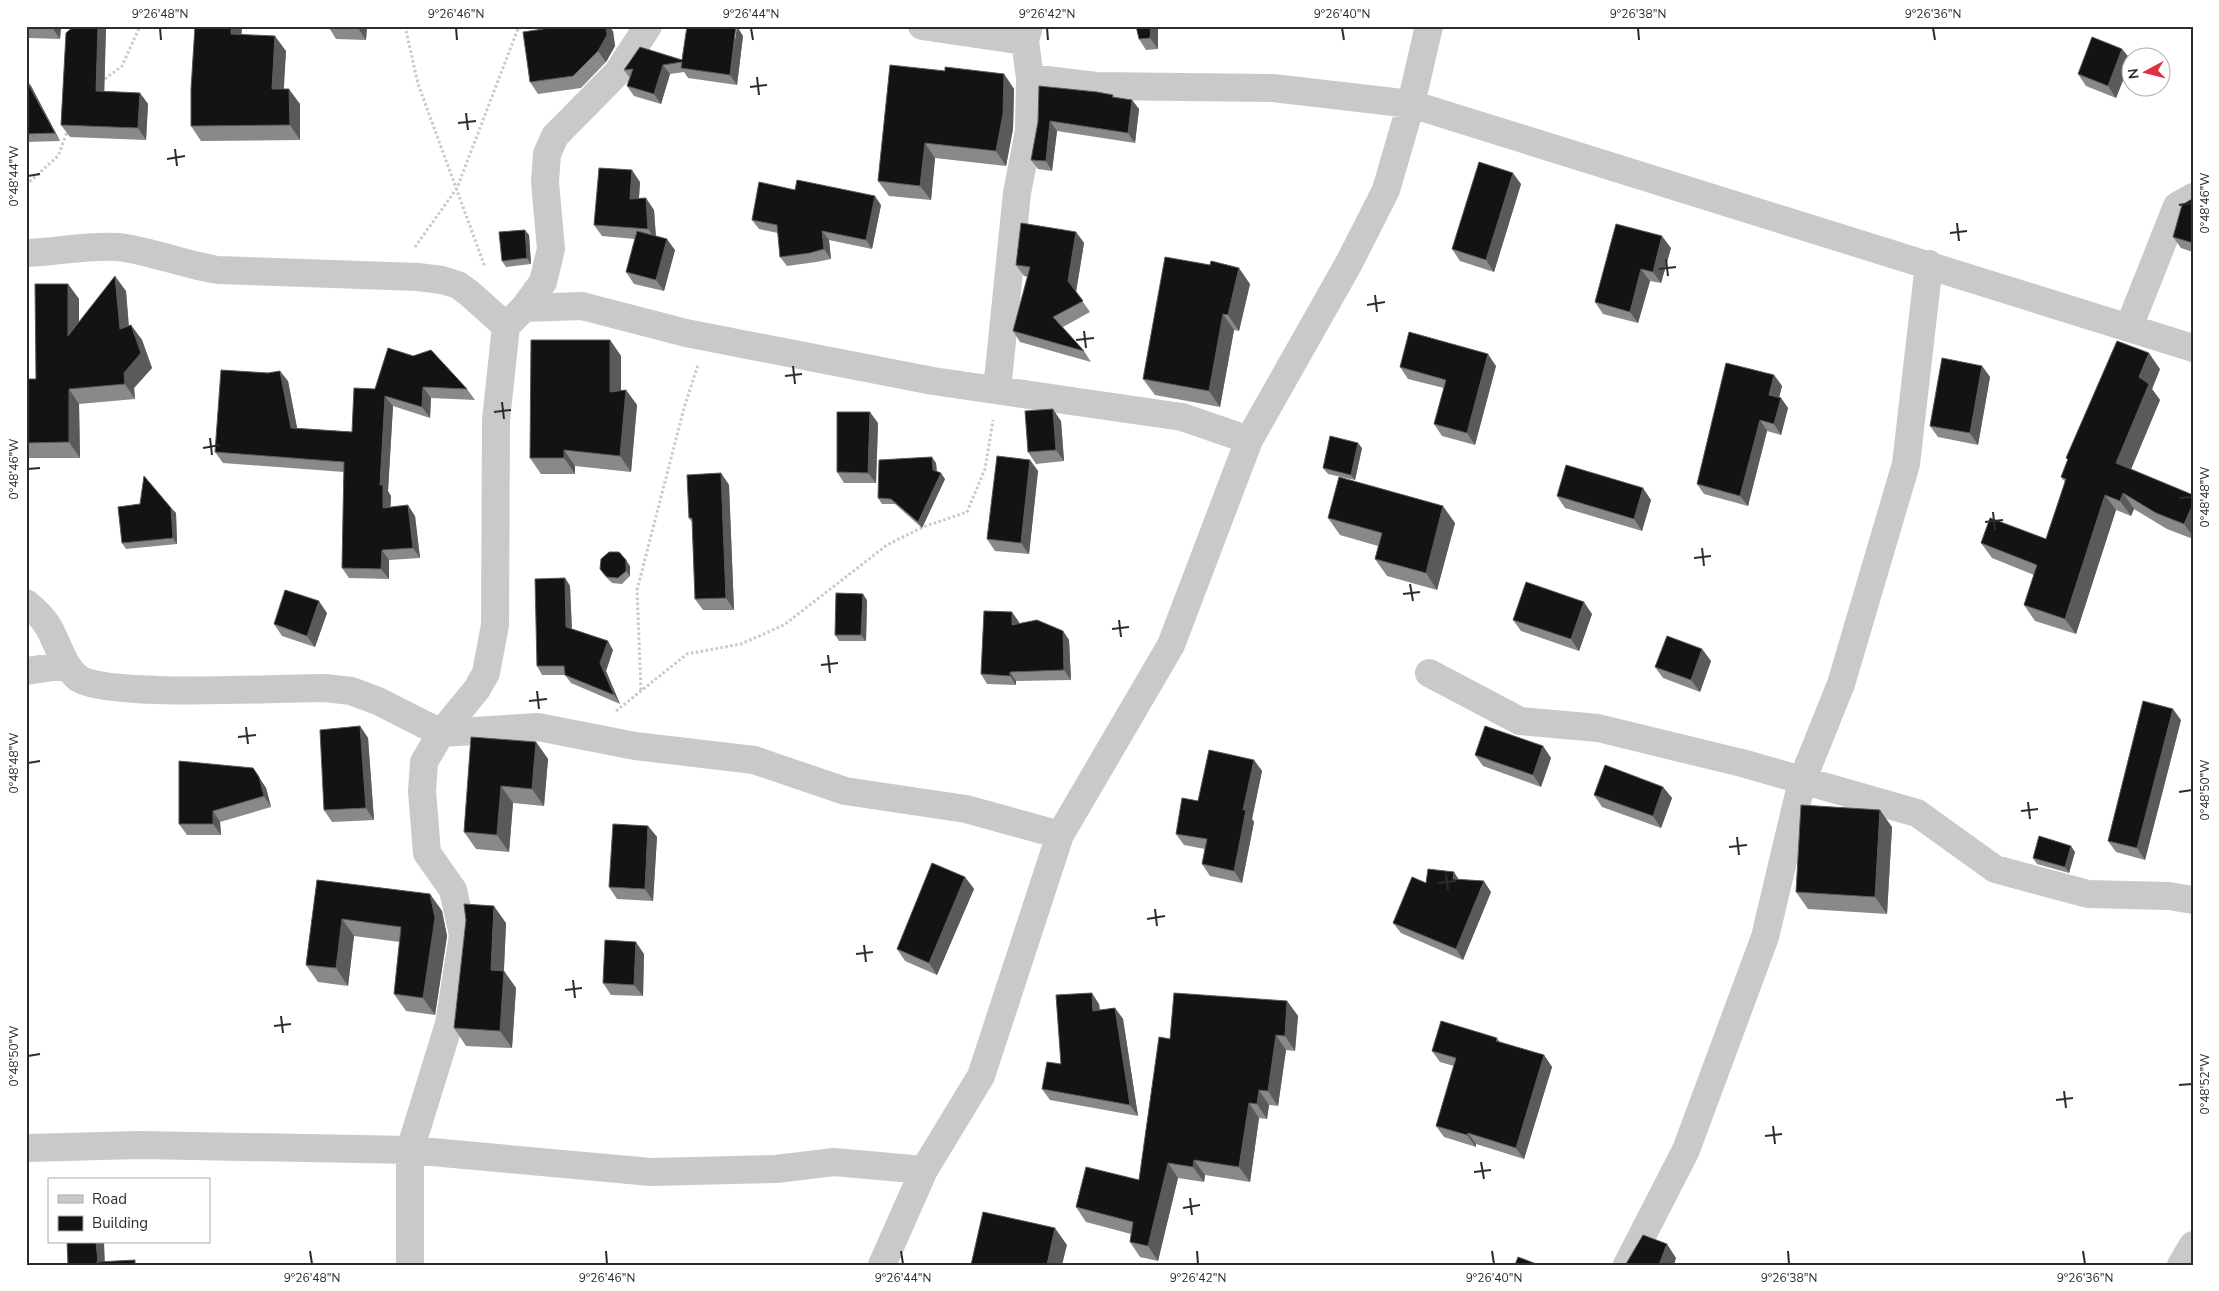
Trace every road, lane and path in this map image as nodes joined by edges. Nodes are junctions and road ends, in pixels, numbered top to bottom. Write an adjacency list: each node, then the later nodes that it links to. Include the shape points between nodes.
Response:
1 (140, 26): 9 (path, via 122,66)
2 (405, 26): 13 (path, via 418,84)
3 (519, 26): 13 (path)
4 (648, 26): 19 (street, via 618,72 555,136 547,154 545,182 551,249 543,282)
5 (922, 26): 7 (street)
6 (1429, 26): 10 (street)
7 (1027, 34): 8 (street)
8 (1030, 78): 10 (street, via 1096,86 1273,88); 23 (street, via 1030,131 1017,193)
9 (94, 87)
10 (1411, 104): 16 (street); 24 (street, via 1386,190 1349,263)
11 (71, 123): 12 (path, via 58,156)
12 (26, 185)
13 (457, 188): 17 (path); 18 (path)
14 (2193, 197): 20 (street, via 2177,206)
15 (26, 253): 18 (street, via 104,246 218,270)
16 (1929, 264): 20 (street); 32 (street, via 1906,464 1841,684)
17 (487, 272)
18 (395, 276): 19 (street, via 418,276 458,285)
19 (515, 318): 21 (street, via 582,306); 30 (street, via 496,420 495,625 492,649 486,673 477,689)
20 (2129, 327): 22 (street)
21 (707, 337): 23 (street, via 932,381); 29 (path, via 684,408 637,590)
22 (2193, 348)
23 (998, 390): 24 (street, via 1182,417); 29 (path, via 985,469 967,512 923,527 887,545 784,625 741,644 687,654)
24 (1249, 440): 33 (street, via 1171,645)
25 (26, 603): 26 (street, via 48,626)
26 (67, 665): 27 (street); 30 (street, via 78,678 101,687 135,690 325,688 351,692 378,701)
27 (26, 670)
28 (1429, 673): 32 (street, via 1520,721 1598,728)
29 (641, 691): 31 (path)
30 (441, 733): 31 (street, via 538,727); 36 (street, via 424,762 422,790 427,853 453,890 463,935 449,1024)
31 (588, 737): 33 (street, via 754,760 844,791 966,809)
32 (1802, 780): 34 (street, via 1917,813 1995,870 2088,894 2169,896); 41 (street, via 1765,937 1686,1150)
33 (1060, 835): 37 (street, via 981,1076)
34 (2193, 900)
35 (26, 1148): 36 (street, via 150,1145)
36 (410, 1150): 37 (street, via 652,1172 776,1169 834,1162); 39 (street)
37 (924, 1170): 40 (street)
38 (2193, 1245): 42 (street)
39 (410, 1265)
40 (882, 1265)
41 (1626, 1265)
42 (2180, 1265)

